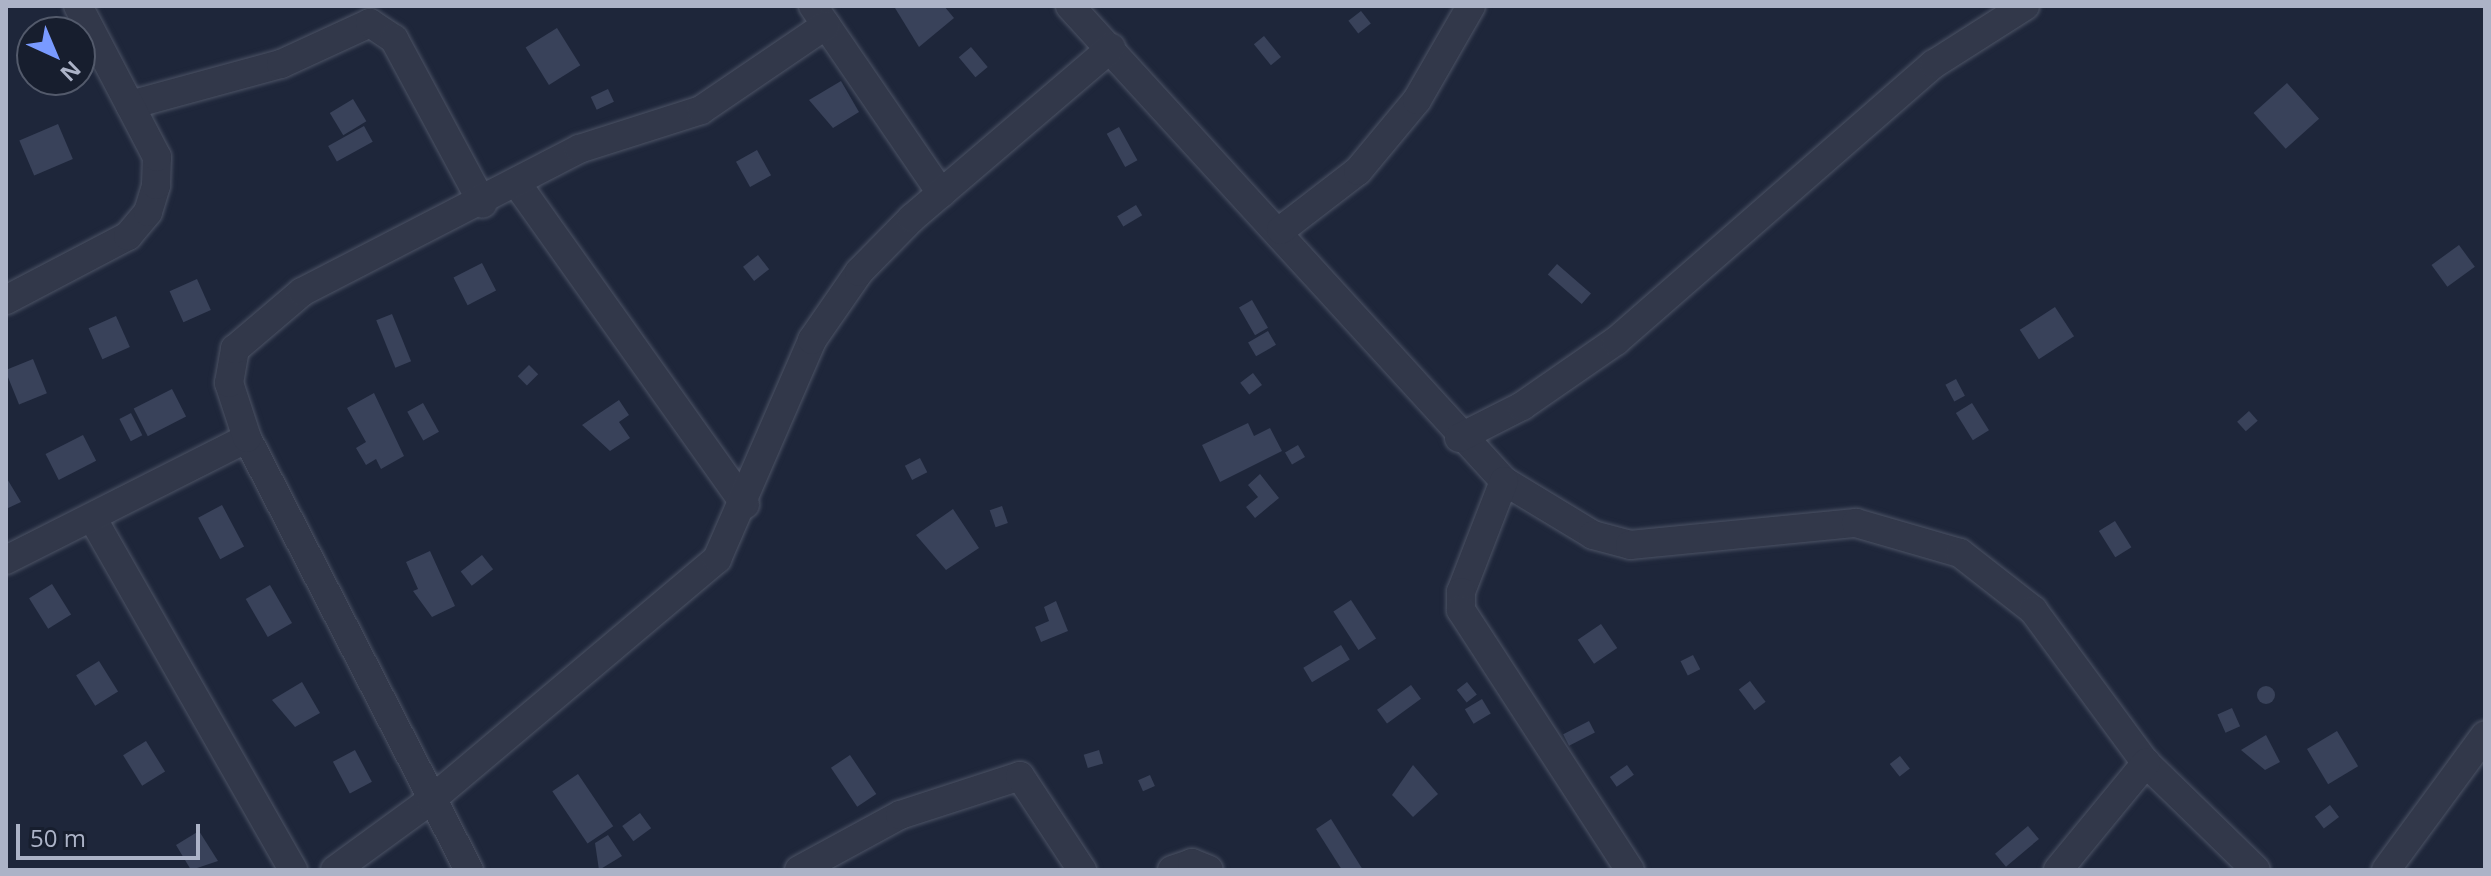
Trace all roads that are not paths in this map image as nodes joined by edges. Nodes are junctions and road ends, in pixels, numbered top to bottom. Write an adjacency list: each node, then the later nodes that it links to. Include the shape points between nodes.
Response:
1 (78, 6): 7 (street)
2 (1070, 6): 6 (street)
3 (1471, 6): 11 (street, via 1417,100 1358,171)
4 (2025, 6): 14 (street, via 1934,64 1616,341 1522,406)
5 (820, 15): 8 (street, via 701,110 579,149); 9 (street)
6 (1111, 48): 9 (street); 11 (street)
7 (130, 105): 10 (street, via 281,64 370,23 394,39); 12 (street, via 157,157 148,212 103,254)
8 (518, 185): 10 (street); 16 (street)
9 (941, 193): 16 (street, via 859,272 812,340)
10 (483, 204): 13 (street, via 302,292 235,349 229,383)
11 (1281, 230): 14 (street)
12 (6, 300)
13 (247, 438): 17 (street); 21 (street)
14 (1459, 438): 15 (street)
15 (1504, 481): 20 (street, via 1593,535 1630,545 1856,523 1960,553 2033,610); 29 (street, via 1461,592 1463,618)
16 (745, 505): 21 (street, via 717,559)
17 (93, 519): 18 (street); 22 (street)
18 (6, 560)
19 (2485, 735): 32 (street)
20 (2146, 763): 30 (street); 31 (street)
21 (431, 800): 23 (street); 24 (street)
22 (293, 870)
23 (335, 870)
24 (469, 870)
25 (799, 870): 26 (street, via 900,815 1020,776)
26 (1082, 870)
27 (1172, 870): 28 (street, via 1192,863)
28 (1209, 870)
29 (1630, 870)
30 (2058, 870)
31 (2256, 870)
32 (2386, 870)

